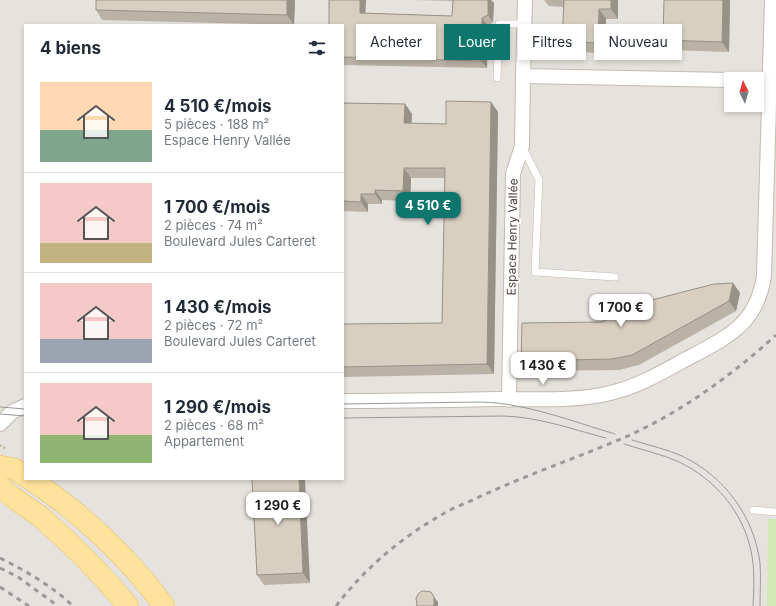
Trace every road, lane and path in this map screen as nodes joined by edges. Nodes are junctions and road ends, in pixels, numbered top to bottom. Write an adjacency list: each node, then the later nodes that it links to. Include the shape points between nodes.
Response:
1 (525, 0): 4 (street, Espace Henry Vallée)
2 (772, 0): 6 (street)
3 (518, 24): 8 (lane, via 499,24)
4 (524, 24)
5 (523, 60): 7 (street, Espace Henry Vallée)
6 (764, 72)
7 (523, 76): 9 (street); 11 (street, Espace Henry Vallée)
8 (496, 78)
9 (724, 80)
10 (763, 112): 13 (street, via 764,276 762,290 753,312 717,343 647,379 615,392 577,398)
11 (522, 146): 12 (lane, via 539,180 535,272); 13 (street, Espace Henry Vallée, via 513,174)
12 (615, 277)
13 (509, 400): 14 (street)
14 (344, 401)
15 (24, 406): 16 (street, via 12,412)
16 (0, 424)
17 (0, 466): 18 (main road, via 15,469)
18 (24, 475)
19 (32, 480): 24 (main road, via 90,525 124,559)
20 (0, 486): 23 (main road, via 40,516 76,548)
21 (754, 510): 22 (lane)
22 (776, 512)
23 (128, 606)
24 (164, 606)

